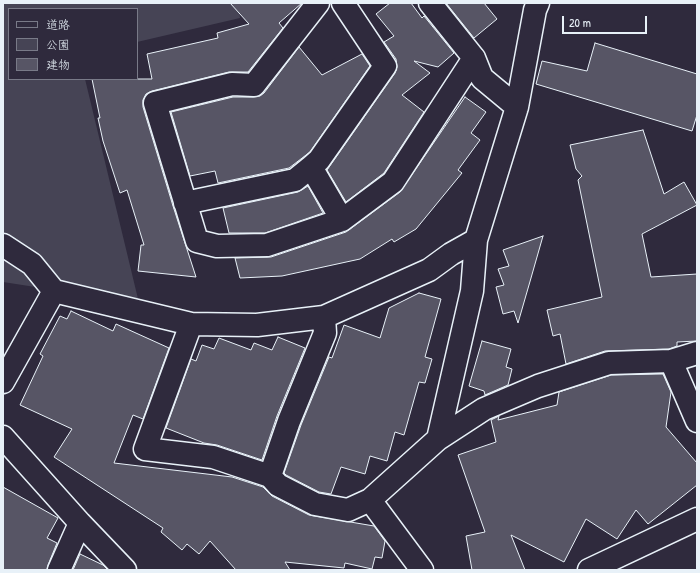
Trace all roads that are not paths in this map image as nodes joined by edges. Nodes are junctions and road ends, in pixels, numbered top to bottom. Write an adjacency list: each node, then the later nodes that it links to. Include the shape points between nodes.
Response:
1 (318, 3): 8 (street, via 254,84 232,84 155,103)
2 (343, 3): 7 (street, via 385,66 319,160)
3 (430, 3): 5 (street)
4 (538, 3): 6 (street)
5 (474, 58): 6 (street, via 482,78); 9 (street, via 393,182)
6 (517, 107): 10 (street)
7 (311, 167): 8 (street, via 295,180); 9 (street)
8 (185, 203): 9 (street, via 197,241 217,246 267,245)
9 (342, 220)
10 (476, 240): 13 (street, via 430,270); 20 (street, via 472,291)
11 (3, 246): 12 (street, via 32,264)
12 (54, 291): 14 (street); 17 (street)
13 (324, 317): 14 (street, via 257,325); 21 (street, via 325,333)
14 (191, 324): 21 (street, via 145,449 213,457)
15 (697, 353): 16 (street)
16 (671, 361): 18 (street); 20 (street, via 609,363 538,386 484,409)
17 (3, 382)
18 (697, 421)
19 (3, 437): 24 (street)
20 (438, 439): 22 (street)
21 (270, 476): 22 (street, via 278,485 315,504 348,510)
22 (370, 500): 27 (street)
23 (697, 519): 28 (street)
24 (80, 523): 25 (street); 26 (street)
25 (59, 570)
26 (125, 570)
27 (422, 570)
28 (589, 570)

